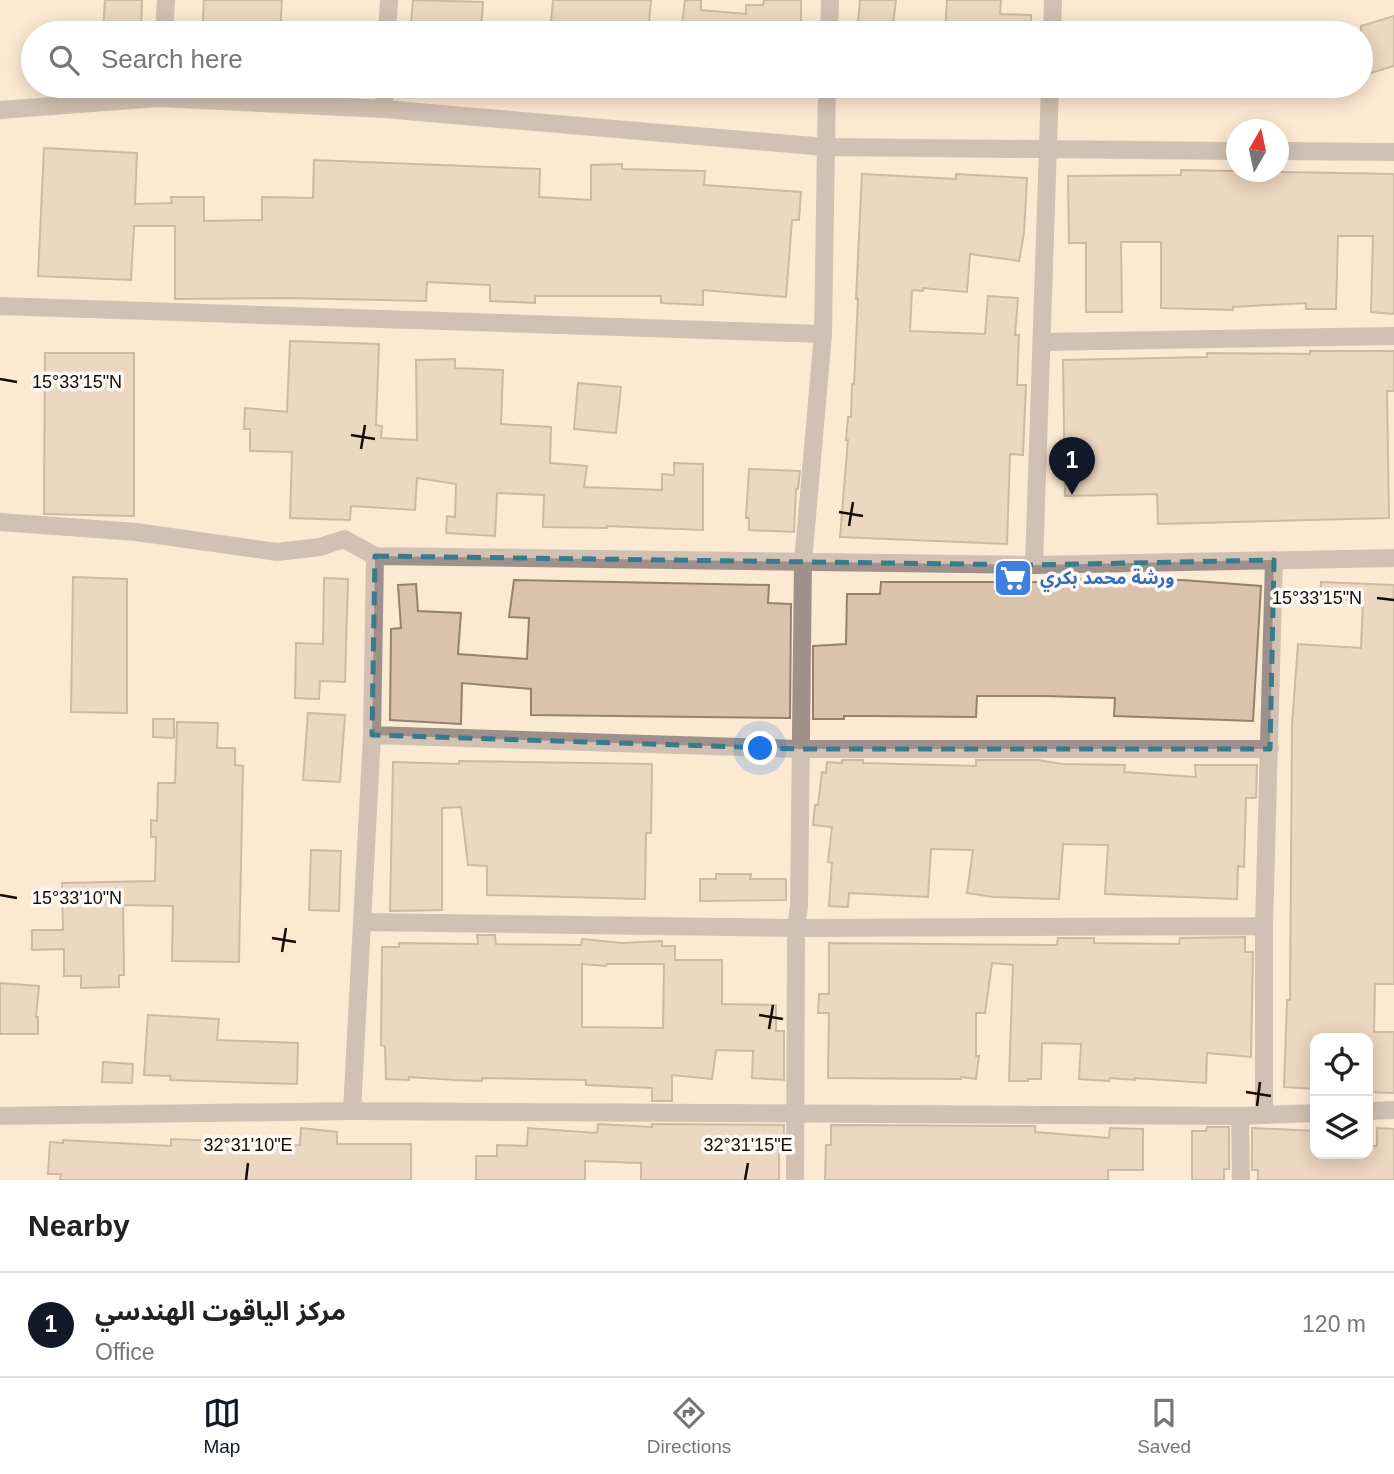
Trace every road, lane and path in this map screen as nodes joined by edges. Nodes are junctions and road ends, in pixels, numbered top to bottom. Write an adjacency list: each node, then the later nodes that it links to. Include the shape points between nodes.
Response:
1 (166, 0): 5 (street)
2 (388, 0): 6 (street)
3 (830, 0): 7 (street)
4 (1052, 0): 8 (street)
5 (165, 21)
6 (387, 21)
7 (829, 21)
8 (1052, 21)
9 (107, 98): 15 (street)
10 (239, 98): 14 (street)
11 (384, 98): 14 (street)
12 (827, 98): 16 (street)
13 (1050, 98): 17 (street)
14 (384, 109): 16 (street)
15 (0, 110)
16 (825, 147): 17 (street); 22 (street)
17 (1048, 149): 18 (street); 24 (street)
18 (1226, 151)
19 (1289, 151): 20 (street)
20 (1394, 152)
21 (0, 306): 22 (street)
22 (824, 334): 29 (street)
23 (1394, 336): 24 (street)
24 (1043, 342): 30 (street)
25 (0, 522): 26 (street, via 136,532 277,552 344,539)
26 (375, 556): 29 (street); 31 (street)
27 (1394, 558): 28 (street)
28 (1274, 560): 30 (street); 33 (street)
29 (803, 562): 30 (street); 32 (street)
30 (1034, 565)
31 (372, 735): 32 (street); 34 (street)
32 (799, 749): 33 (street); 36 (street)
33 (1270, 749): 35 (street)
34 (363, 922): 36 (street); 38 (street)
35 (1264, 926): 36 (street); 42 (street)
36 (796, 928): 40 (street)
37 (1394, 1110): 39 (street)
38 (352, 1111): 40 (street); 43 (street)
39 (1373, 1111)
40 (795, 1113): 44 (street); 45 (street)
41 (1310, 1113): 42 (street)
42 (1264, 1115): 44 (street)
43 (0, 1116)
44 (1240, 1116): 46 (street)
45 (795, 1180)
46 (1241, 1180)

